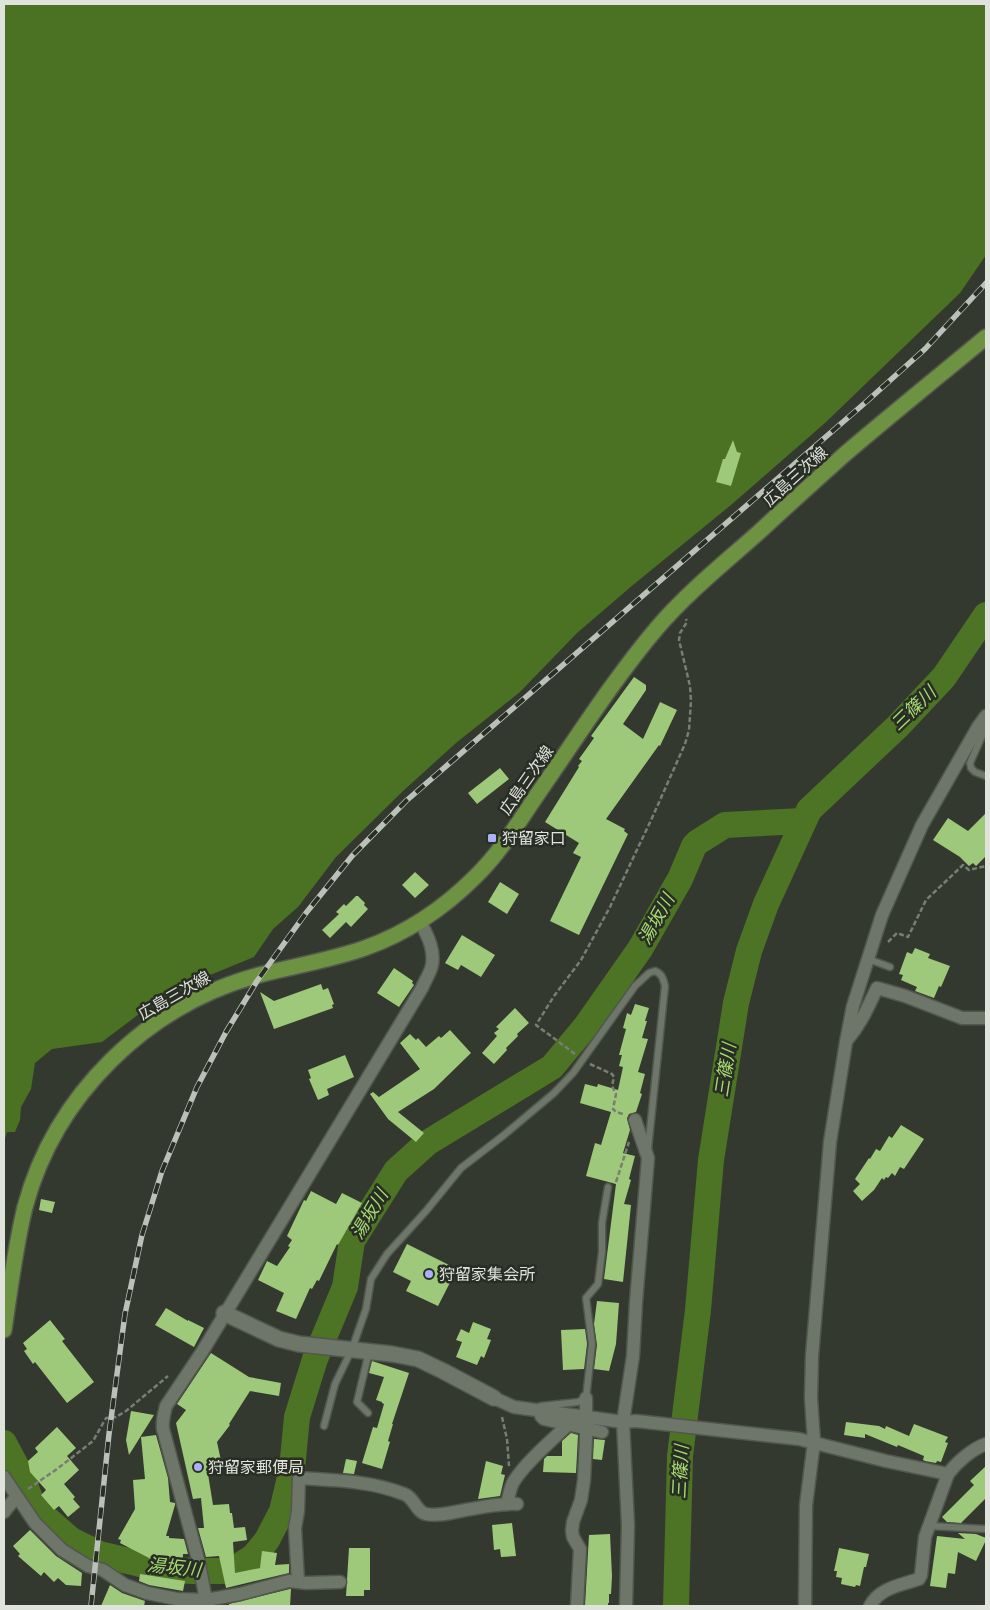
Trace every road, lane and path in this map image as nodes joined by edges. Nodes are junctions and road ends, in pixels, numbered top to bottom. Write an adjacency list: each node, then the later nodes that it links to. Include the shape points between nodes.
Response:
1 (986, 337): 2 (main road, 広島三次線, via 844,456)
2 (679, 603): 7 (main road, 広島三次線, via 613,687 496,855 458,893); 12 (path, via 687,622 679,640 690,686 689,730 610,907 581,960 536,1025)
3 (986, 716): 8 (street, via 922,825 882,915)
4 (986, 727): 5 (lane, via 970,763 975,772)
5 (986, 776)
6 (986, 866): 8 (path, via 969,870 963,865 926,900 908,937 898,933)
7 (420, 922): 16 (street, via 430,939 432,958 422,988); 17 (main road, 広島三次線, via 365,948 222,988 162,1018 110,1061 67,1114 36,1174 18,1239)
8 (872, 960): 9 (lane); 11 (street, via 853,1006)
9 (890, 967)
10 (986, 1018): 11 (street, via 962,1018 879,983 865,1014)
11 (846, 1042): 30 (street, via 830,1142 818,1270 811,1398)
12 (581, 1059): 13 (path, via 612,1074 616,1094 613,1109); 14 (lane, via 635,986 655,970 660,973 665,986); 18 (lane, via 554,1093 460,1168 387,1254 371,1280 366,1309)
13 (635, 1120): 14 (street); 15 (path, via 616,1185)
14 (648, 1158): 25 (street)
15 (608, 1187): 22 (lane, via 598,1284 586,1298 592,1344)
16 (224, 1313): 18 (street, via 279,1339 298,1344); 42 (street, via 166,1406 162,1424 199,1563)
17 (4, 1330)
18 (349, 1348): 19 (street); 28 (lane)
19 (370, 1351): 21 (street, via 418,1359); 24 (lane, via 357,1402)
20 (174, 1371): 35 (path, via 121,1414 106,1418 92,1441)
21 (494, 1398): 23 (street, via 514,1407); 34 (path, via 491,1404 504,1422 508,1474)
22 (586, 1398): 23 (lane, via 578,1402 541,1406); 26 (street)
23 (536, 1410): 26 (street); 27 (street, via 544,1419)
24 (368, 1413)
25 (630, 1421): 26 (street); 30 (street); 44 (street)
26 (586, 1422): 27 (street); 29 (street); 43 (street, via 581,1500 572,1531 580,1549)
27 (569, 1424): 34 (street)
28 (324, 1426)
29 (602, 1432)
30 (814, 1442): 32 (street); 45 (street, via 806,1505)
31 (986, 1444): 32 (street)
32 (948, 1474): 38 (street)
33 (4, 1477): 36 (street)
34 (513, 1482): 40 (street, via 512,1504 426,1514 408,1495 398,1492 351,1481 299,1478 295,1528)
35 (35, 1485)
36 (16, 1497): 37 (street); 42 (street, via 35,1523 70,1556 147,1593)
37 (4, 1512)
38 (930, 1526): 39 (lane); 46 (street, via 925,1537 919,1579 884,1591)
39 (986, 1529)
40 (298, 1581): 41 (street); 42 (street)
41 (340, 1582)
42 (206, 1603)
43 (577, 1606)
44 (626, 1606)
45 (805, 1606)
46 (870, 1606)

